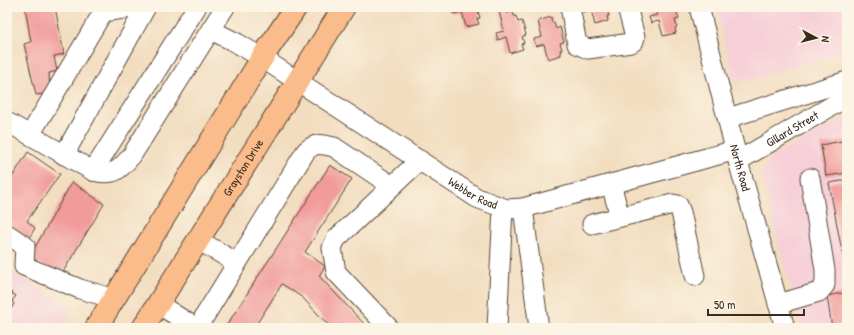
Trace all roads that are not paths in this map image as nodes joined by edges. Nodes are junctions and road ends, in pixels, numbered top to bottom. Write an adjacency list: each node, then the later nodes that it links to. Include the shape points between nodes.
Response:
1 (137, 7): 18 (street, via 103,12)
2 (146, 7): 19 (street)
3 (195, 7): 9 (street, Webber Road); 22 (street)
4 (296, 7): 10 (main road)
5 (344, 7): 12 (main road, Grayston Drive)
6 (570, 7): 7 (street, via 577,44 588,49 634,41)
7 (627, 7)
8 (699, 7): 16 (street, North Road)
9 (217, 19): 10 (street, Webber Road, via 237,43); 22 (street, via 132,156 118,171 108,174)
10 (262, 58): 12 (street, Webber Road); 34 (main road)
11 (847, 68): 15 (street, via 776,94)
12 (298, 80): 21 (street, Webber Road); 31 (main road, Grayston Drive)
13 (847, 81): 15 (street, Gillard Street)
14 (847, 97): 20 (street, Gillard Street)
15 (766, 106): 16 (street, Gillard Street)
16 (728, 118): 20 (street, North Road)
17 (7, 122): 18 (street)
18 (30, 135): 19 (street)
19 (64, 155): 22 (street)
20 (737, 155): 24 (street, Webber Road); 36 (street, North Road)
21 (420, 160): 25 (street); 26 (street, Webber Road, via 477,198)
22 (93, 172)
23 (810, 178): 36 (street, via 825,270 825,285 819,292)
24 (611, 184): 27 (street, Webber Road); 28 (street)
25 (392, 186): 32 (street, via 334,147 313,145 306,151); 40 (street, via 336,240 332,248 336,272)
26 (503, 208): 27 (street, Webber Road); 41 (street)
27 (523, 208): 42 (street)
28 (620, 217): 29 (street); 33 (street, via 678,205)
29 (592, 224)
30 (7, 234): 34 (street, via 25,246 24,266)
31 (198, 240): 32 (street); 35 (main road, Grayston Drive)
32 (237, 263): 37 (street)
33 (695, 276)
34 (115, 300): 38 (main road)
35 (158, 304): 37 (street); 39 (main road, Grayston Drive)
36 (778, 304): 43 (street, North Road)
37 (200, 322)
38 (96, 328)
39 (143, 328)
40 (389, 328)
41 (498, 328)
42 (539, 328)
43 (785, 328)

